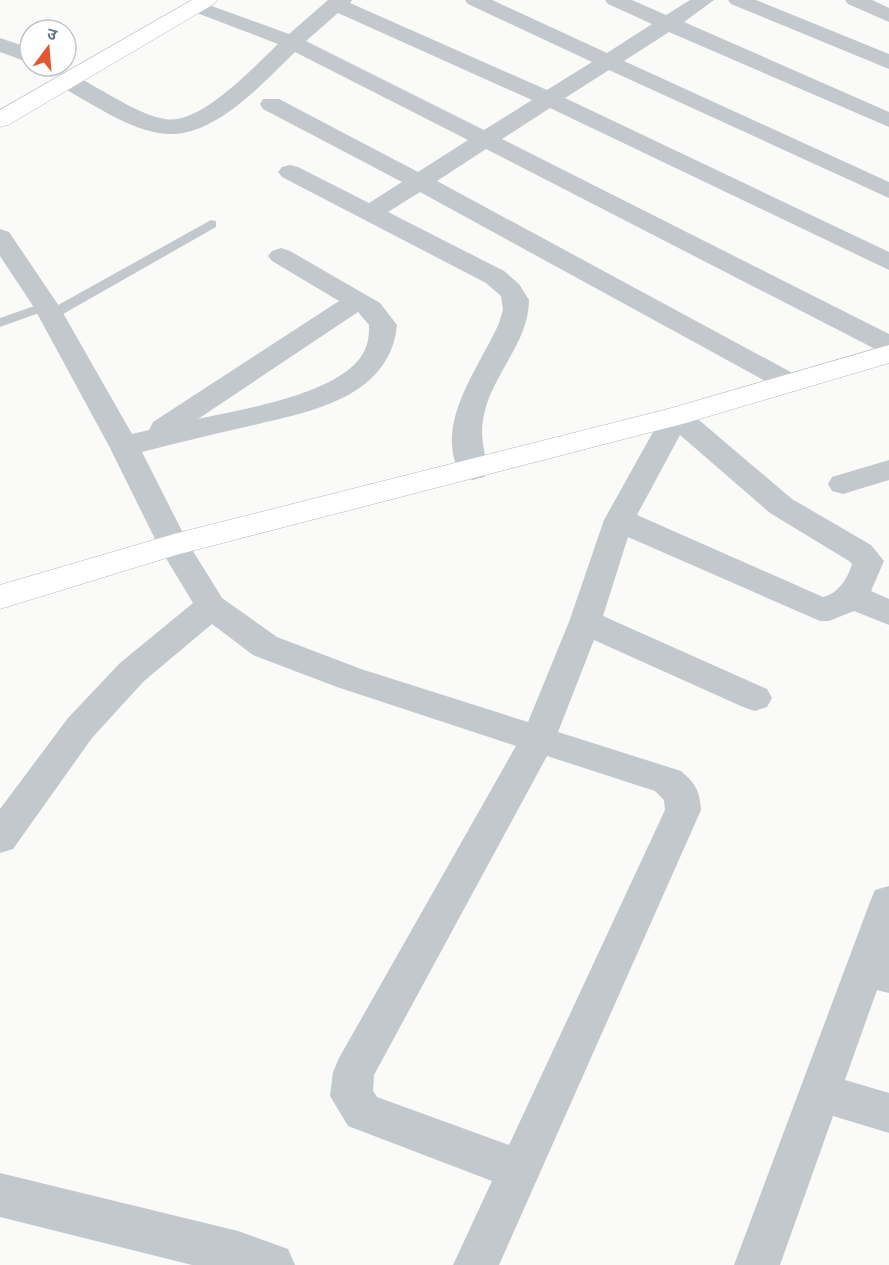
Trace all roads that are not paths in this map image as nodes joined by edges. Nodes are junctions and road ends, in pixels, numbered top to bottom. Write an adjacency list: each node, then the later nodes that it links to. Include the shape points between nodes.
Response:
1 (168, 0): 11 (main road)
2 (475, 0): 17 (street)
3 (615, 0): 10 (street)
4 (704, 0): 10 (street)
5 (738, 0): 18 (street)
6 (861, 1): 9 (street)
7 (339, 2): 12 (street); 24 (street)
8 (201, 3): 12 (street); 14 (main road)
9 (889, 16)
10 (670, 22): 17 (street); 27 (street)
11 (105, 36): 14 (main road); 15 (main road)
12 (291, 42): 22 (street, via 253,81 194,124 182,128 151,122); 28 (street)
13 (0, 44): 16 (street)
14 (130, 44): 19 (main road)
15 (85, 47)
16 (18, 51)
17 (610, 60): 24 (street); 31 (street)
18 (889, 62)
19 (78, 66)
20 (48, 78): 23 (main road)
21 (54, 78): 26 (main road)
22 (67, 78)
23 (0, 95)
24 (549, 99): 28 (street); 36 (street)
25 (271, 104): 30 (street)
26 (0, 120)
27 (889, 120)
28 (485, 140): 30 (street); 40 (street)
29 (290, 172): 32 (street)
30 (420, 182): 32 (street); 42 (street)
31 (889, 191)
32 (370, 213): 46 (street, via 495,277 510,288 517,303 513,322 469,416 467,439)
33 (211, 225): 38 (lane)
34 (0, 237): 38 (street)
35 (281, 255): 37 (street)
36 (889, 262)
37 (357, 301): 44 (street); 44 (street, via 371,309 383,325 381,346 365,369 338,390 303,404)
38 (48, 310): 39 (lane); 44 (street)
39 (0, 322)
40 (889, 345)
41 (889, 354): 42 (main road)
42 (788, 382): 43 (main road)
43 (676, 416): 46 (main road); 48 (street); 50 (street, via 781,506 868,561 867,571)
44 (134, 444): 49 (street)
45 (889, 470): 47 (street)
46 (473, 471): 49 (main road)
47 (843, 484)
48 (619, 520): 50 (street, via 820,609 839,607); 54 (street)
49 (174, 545): 51 (main road); 52 (street)
50 (850, 595): 53 (street)
51 (0, 597)
52 (210, 606): 56 (street, via 265,646 348,678); 57 (street, via 132,672)
53 (889, 613)
54 (585, 622): 55 (street); 56 (street)
55 (755, 698)
56 (538, 739): 63 (street, via 668,781 682,794 683,810); 63 (street, via 354,1072 351,1096 363,1112)
57 (10, 802): 58 (street)
58 (0, 838)
59 (889, 902): 60 (street)
60 (877, 972): 61 (street)
61 (820, 1092): 62 (street); 67 (street)
62 (889, 1113)
63 (520, 1170): 66 (street)
64 (0, 1195): 65 (street)
65 (272, 1265)
66 (476, 1265)
67 (758, 1265)

